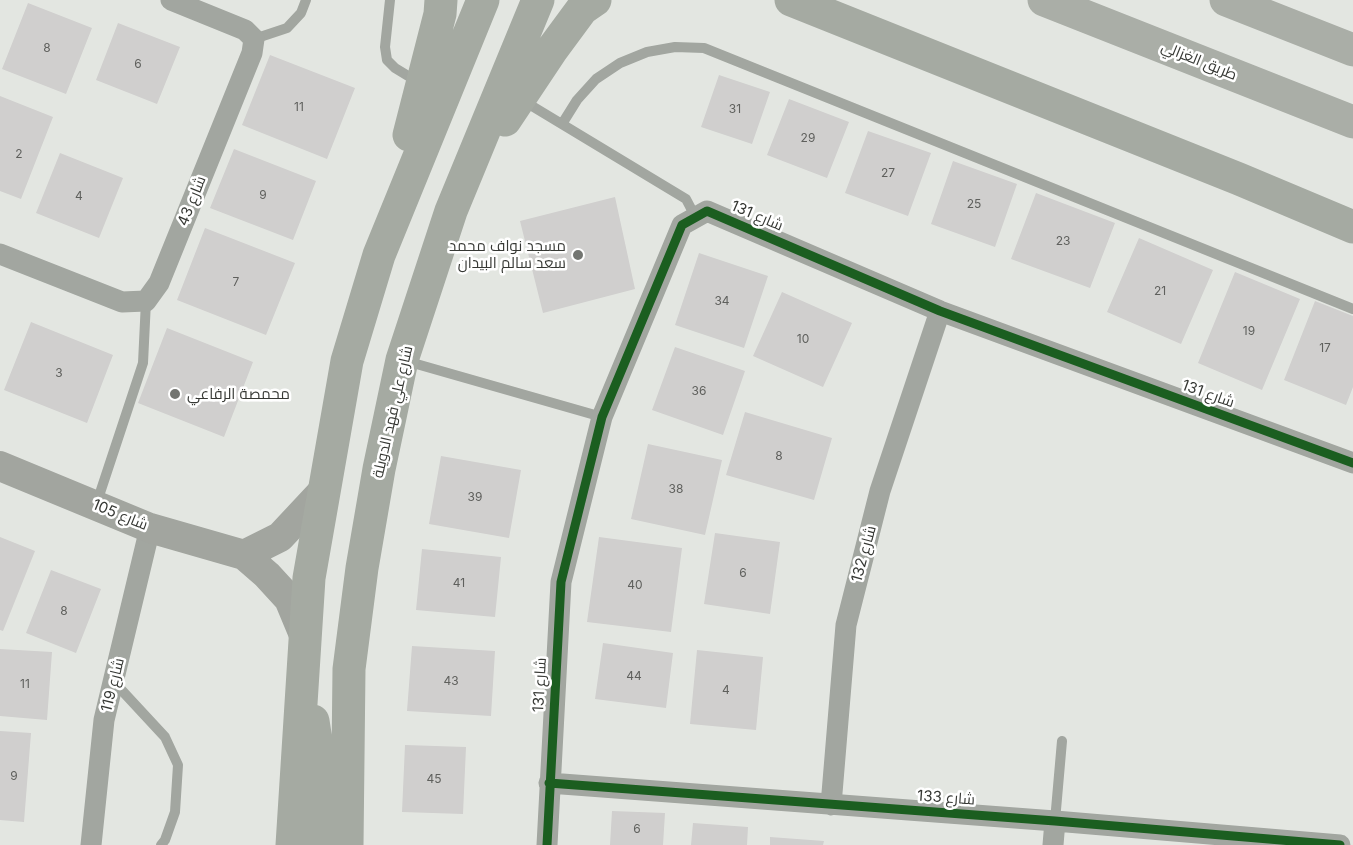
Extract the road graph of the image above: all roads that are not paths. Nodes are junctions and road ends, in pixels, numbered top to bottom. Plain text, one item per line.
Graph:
1 (171, 0) edge
2 (306, 0) edge
3 (390, 0) edge
4 (441, 0) edge
5 (483, 0) edge
6 (538, 0) edge
7 (595, 0) edge
8 (791, 0) edge
9 (1044, 0) edge
10 (1226, 0) edge
11 (254, 39) junction
12 (1353, 50) edge
13 (423, 84) junction
14 (518, 98) junction
15 (1353, 122) edge
16 (562, 124) junction
17 (451, 212) junction
18 (696, 218) junction
19 (1344, 222) edge
20 (0, 254) edge
21 (379, 255) junction
22 (146, 301) junction
23 (1353, 309) edge
24 (940, 311) junction
25 (402, 360) junction
26 (602, 417) junction
27 (1353, 463) edge
28 (0, 466) edge
29 (323, 491) junction
30 (96, 506) junction
31 (150, 528) junction
32 (244, 555) junction
33 (304, 635) junction
34 (302, 676) junction
35 (114, 682) junction
36 (1062, 741) dead end
37 (549, 783) junction
38 (831, 805) junction
39 (1055, 821) junction
40 (91, 845) edge
41 (161, 845) edge
42 (292, 845) edge
43 (316, 845) edge
44 (347, 845) edge
45 (547, 845) edge
46 (1053, 845) edge
47 (1340, 845) edge

1 - 11 street
2 - 11 lane
3 - 13 lane
4 - 13 main road
5 - 21 main road
6 - 17 main road, شارع علي فهد الدويلة
7 - 14 main road
8 - 19 main road
9 - 15 highway, طريق الغزالي
10 - 12 highway
11 - 22 street, شارع 43
13 - 21 main road
14 - 16 lane
14 - 17 main road
16 - 18 lane
16 - 23 lane
17 - 25 main road, شارع علي فهد الدويلة
18 - 24 street, شارع 131
18 - 26 street, شارع 131
20 - 22 street
21 - 29 main road
22 - 30 lane
24 - 27 street, شارع 131
24 - 38 street, شارع 132
25 - 26 lane
25 - 44 main road, شارع علي فهد الدويلة
26 - 37 street, شارع 131
28 - 30 street, شارع 105
29 - 32 street
29 - 33 main road
30 - 31 street, شارع 105
31 - 32 street, شارع 105
31 - 35 street, شارع 119
32 - 33 street, شارع 105
33 - 34 main road
34 - 42 main road
34 - 43 main road
35 - 40 street, شارع 119
35 - 41 lane
36 - 39 lane
37 - 38 street, شارع 133
37 - 45 street, شارع 131
38 - 39 street, شارع 133
39 - 46 street
39 - 47 street, شارع 133

